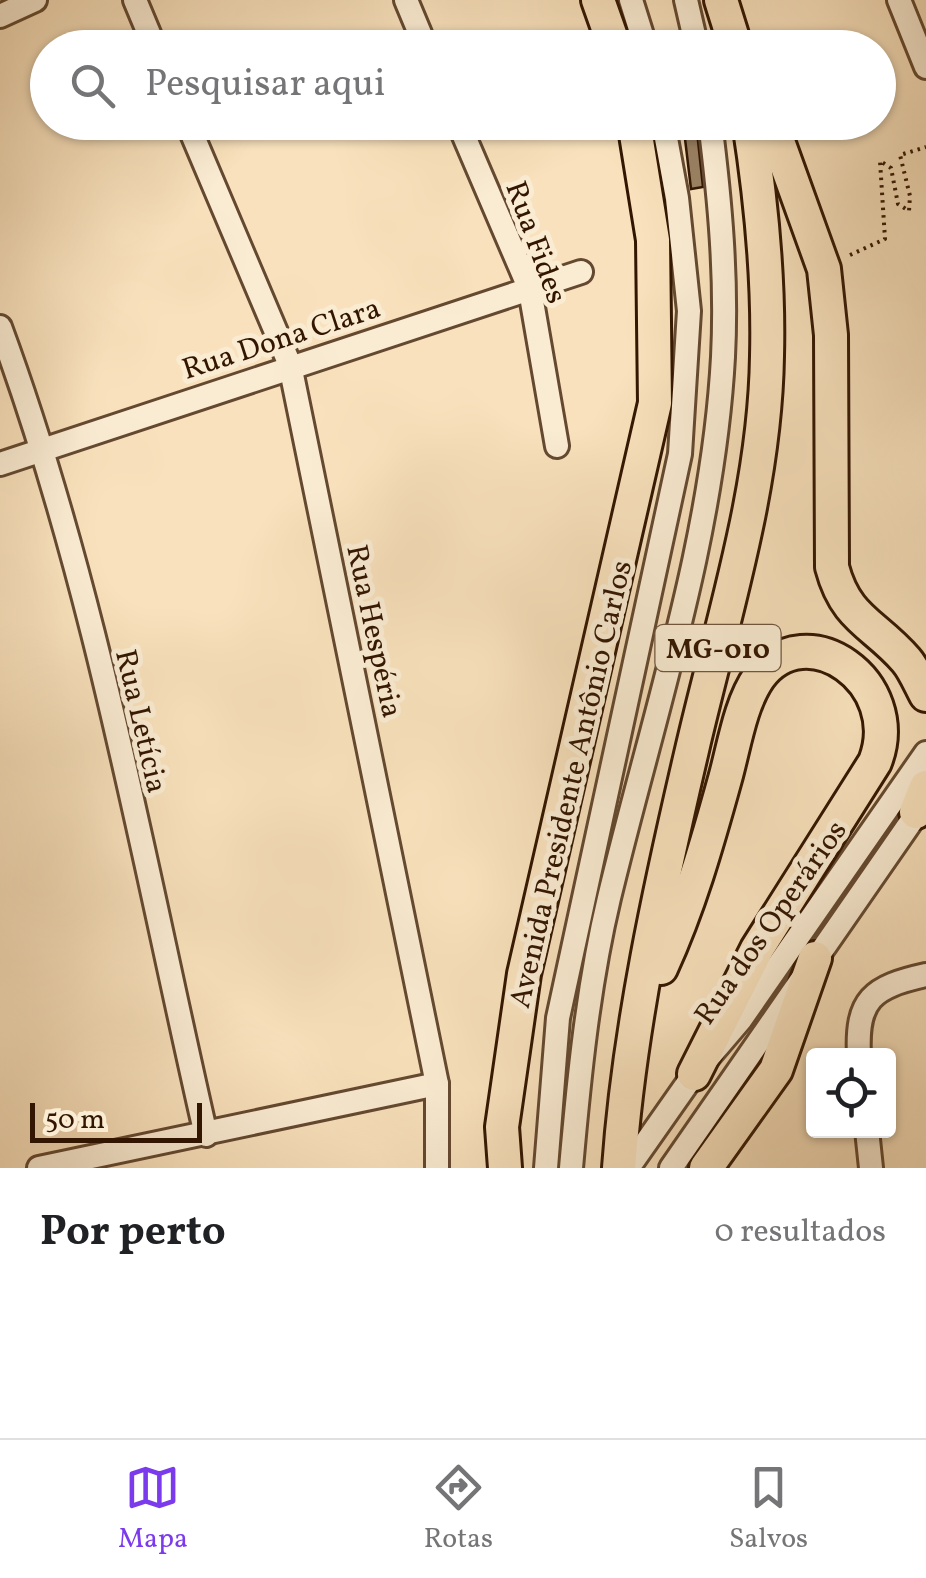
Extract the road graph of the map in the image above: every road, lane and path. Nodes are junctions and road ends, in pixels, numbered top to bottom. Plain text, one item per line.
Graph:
1 (36, 0) edge
2 (135, 0) edge
3 (406, 0) edge
4 (598, 0) edge
5 (632, 0) edge
6 (686, 0) edge
7 (721, 0) edge
8 (899, 0) edge
9 (0, 16) edge
10 (148, 30) edge
11 (418, 30) edge
12 (609, 30) edge
13 (641, 30) edge
14 (694, 30) edge
15 (730, 30) edge
16 (926, 66) edge
17 (195, 140) edge
18 (466, 140) edge
19 (637, 140) edge
20 (666, 140) edge
21 (712, 140) edge
22 (750, 140) edge
23 (777, 140) edge
24 (926, 147) edge
25 (824, 269) junction
26 (582, 272) dead end
27 (530, 290) junction
28 (0, 327) edge
29 (290, 366) junction
30 (655, 403) junction
31 (557, 446) dead end
32 (44, 447) junction
33 (680, 454) junction
34 (0, 464) edge
35 (916, 665) edge
36 (926, 695) edge
37 (926, 753) edge
38 (923, 800) edge
39 (815, 958) junction
40 (926, 975) edge
41 (636, 1022) junction
42 (859, 1048) edge
43 (694, 1074) junction
44 (437, 1084) junction
45 (502, 1127) junction
46 (206, 1134) junction
47 (867, 1138) edge
48 (40, 1168) edge
49 (437, 1168) edge
50 (490, 1168) edge
51 (505, 1168) edge
52 (546, 1168) edge
53 (571, 1168) edge
54 (619, 1168) edge
55 (628, 1168) edge
56 (671, 1168) edge
57 (706, 1168) edge
58 (870, 1168) edge

1 - 9 street
2 - 10 street
3 - 11 street
4 - 12 highway
5 - 13 street
6 - 14 street
7 - 15 highway
8 - 16 street
17 - 29 street, Rua Hespéria
18 - 27 street, Rua Fides
19 - 30 highway, Avenida Presidente Antônio Carlos
20 - 33 street
21 - 53 street
22 - 41 highway, MG-010
23 - 25 highway
24 - 25 path
25 - 35 highway
26 - 27 street, Rua Dona Clara
27 - 29 street, Rua Dona Clara
27 - 31 street, Rua Fides
28 - 32 street, Rua Letícia
29 - 32 street, Rua Dona Clara
29 - 44 street, Rua Hespéria
30 - 33 street, Avenida Presidente Antônio Carlos
30 - 45 highway, Avenida Presidente Antônio Carlos
32 - 34 street, Rua Dona Clara
32 - 46 street, Rua Letícia
33 - 52 street
35 - 36 highway
37 - 43 street, Rua dos Operários
38 - 39 street, Rua dos Operários
39 - 56 street, Rua dos Operários
39 - 57 highway
40 - 42 street
41 - 43 highway
41 - 54 highway, MG-010
43 - 55 street, Rua dos Operários
44 - 46 street
44 - 49 street, Rua Hespéria
45 - 50 highway
45 - 51 highway, Avenida Presidente Antônio Carlos
46 - 48 street
47 - 58 street

